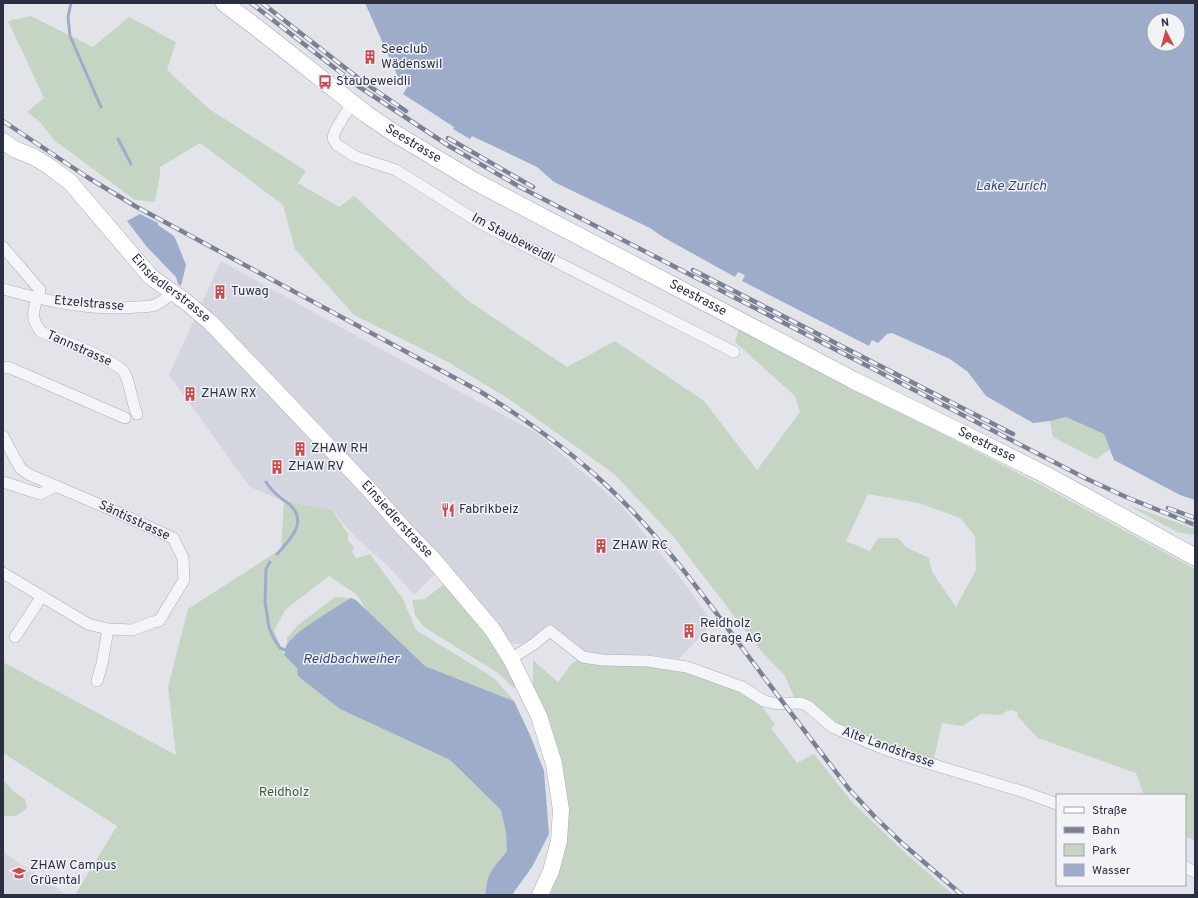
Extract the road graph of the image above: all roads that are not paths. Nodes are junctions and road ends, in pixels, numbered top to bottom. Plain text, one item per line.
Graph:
1 (224, 3) edge
2 (352, 103) junction
3 (3, 141) edge
4 (3, 247) edge
5 (3, 289) edge
6 (172, 292) junction
7 (38, 298) junction
8 (734, 352) dead end
9 (3, 368) edge
10 (137, 414) dead end
11 (126, 418) dead end
12 (3, 436) edge
13 (3, 482) edge
14 (56, 486) junction
15 (1195, 557) edge
16 (3, 573) edge
17 (42, 596) junction
18 (108, 629) junction
19 (14, 637) dead end
20 (511, 659) junction
21 (97, 681) dead end
22 (1056, 804) edge
23 (1186, 868) edge
24 (1195, 872) edge
25 (540, 895) edge

1 - 2 main road, Seestrasse
2 - 8 street, Im Staubeweidli
2 - 15 main road, Seestrasse
3 - 6 main road, Einsiedlerstrasse
4 - 7 street, Tannstrasse
5 - 7 street, Etzelstrasse
6 - 7 street, Etzelstrasse
6 - 20 main road, Einsiedlerstrasse
7 - 10 street, Tannstrasse
9 - 11 street
12 - 14 street, Säntisstrasse
13 - 14 street
14 - 18 street, Säntisstrasse
16 - 17 street, Säntisstrasse
17 - 18 street, Säntisstrasse
17 - 19 street
18 - 21 street
20 - 22 street, Alte Landstrasse
20 - 25 main road, Einsiedlerstrasse
23 - 24 street

